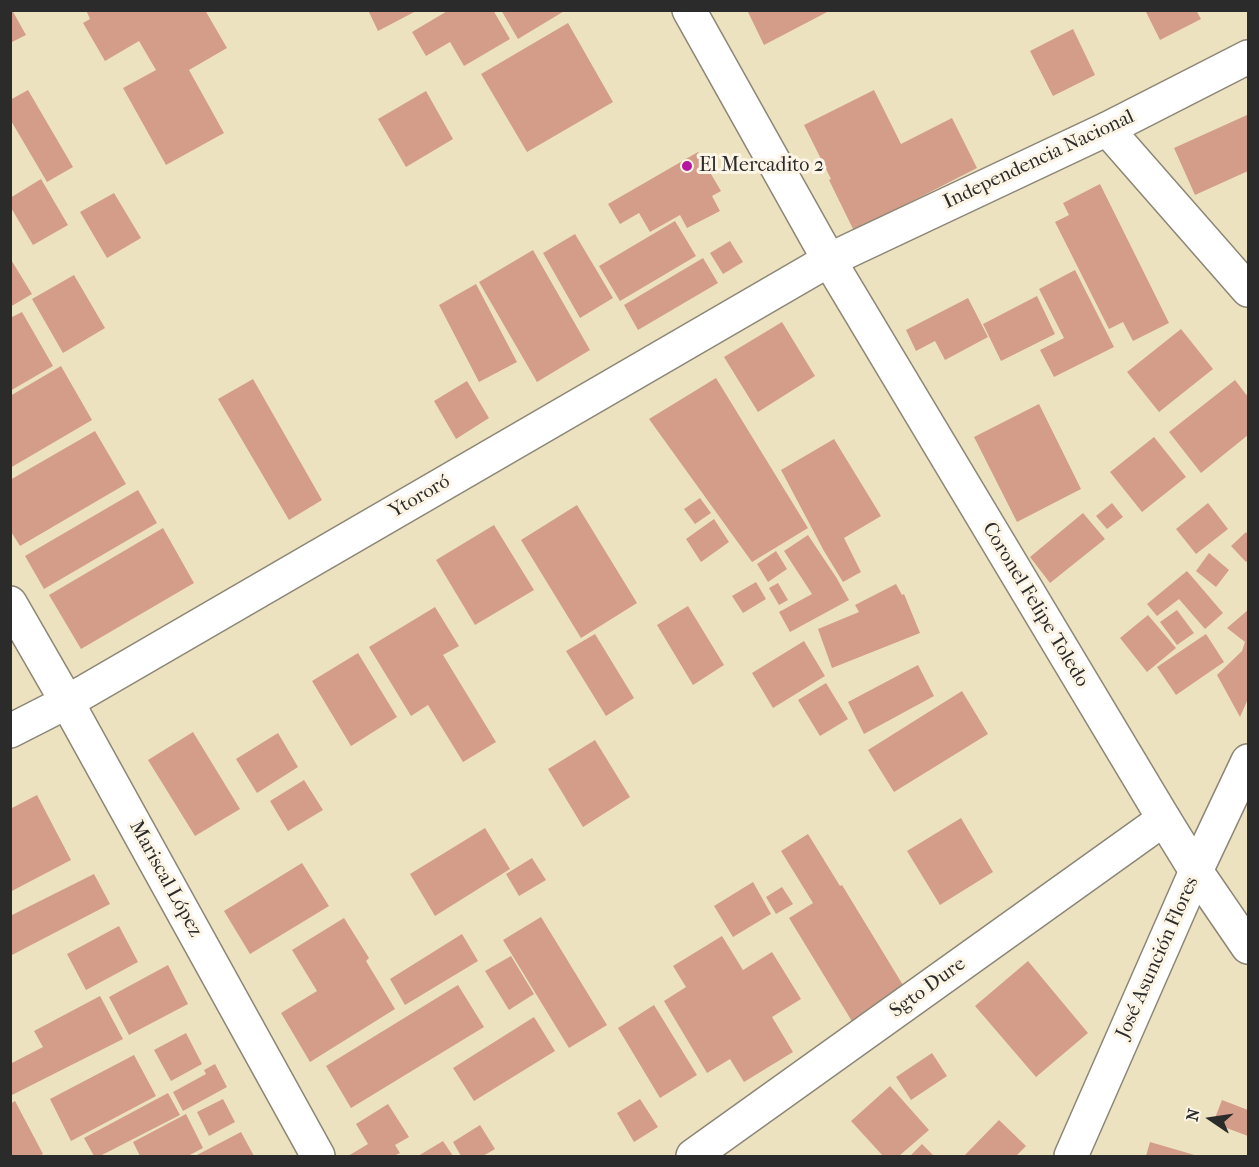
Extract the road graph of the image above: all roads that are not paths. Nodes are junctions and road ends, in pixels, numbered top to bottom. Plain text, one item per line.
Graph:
1 (689, 10) edge
2 (1248, 57) edge
3 (1107, 129) junction
4 (828, 260) junction
5 (1248, 290) edge
6 (10, 603) edge
7 (67, 702) junction
8 (10, 731) edge
9 (1248, 761) edge
10 (1164, 819) junction
11 (1196, 871) junction
12 (1248, 947) edge
13 (318, 1156) edge
14 (693, 1156) edge
15 (1071, 1156) edge

1 - 4 street, Coronel Felipe Toledo
2 - 3 street, Independencia Nacional
3 - 4 street, Independencia Nacional
3 - 5 street
4 - 7 street, Ytororó
4 - 10 street, Coronel Felipe Toledo
6 - 7 street, Mariscal López
7 - 8 street, Ytororó
7 - 13 street, Mariscal López
9 - 11 street, José Asunción Flores
10 - 11 street, Coronel Felipe Toledo
10 - 14 street, Sgto Dure
11 - 12 street, Coronel Felipe Toledo
11 - 15 street, José Asunción Flores

